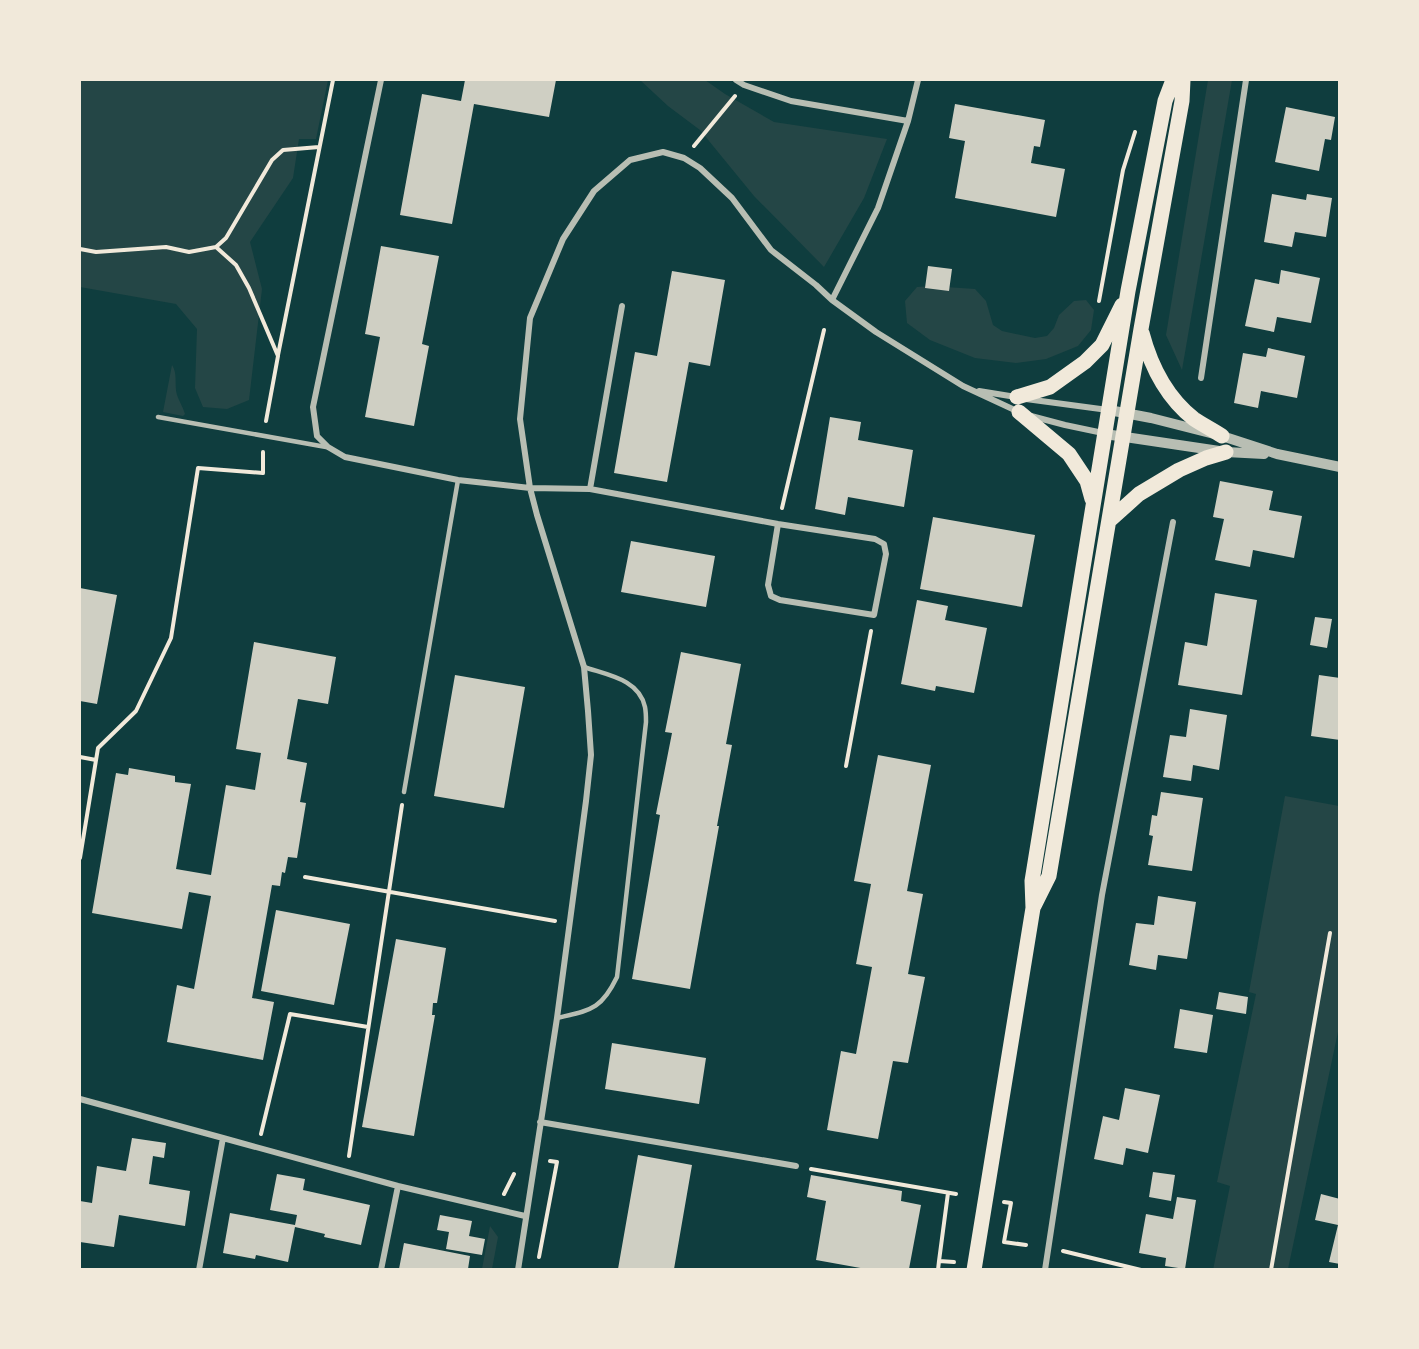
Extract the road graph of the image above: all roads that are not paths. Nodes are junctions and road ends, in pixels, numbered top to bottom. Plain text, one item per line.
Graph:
1 (381, 80) edge
2 (736, 80) edge
3 (918, 80) edge
4 (1173, 80) edge
5 (1183, 80) edge
6 (1246, 80) edge
7 (745, 82) edge
8 (908, 121) junction
9 (1128, 291) junction
10 (832, 300) junction
11 (621, 306) dead end
12 (1141, 329) junction
13 (1201, 378) dead end
14 (974, 390) junction
15 (1018, 404) junction
16 (1109, 410) junction
17 (1127, 412) junction
18 (158, 417) dead end
19 (1105, 434) junction
20 (1222, 436) junction
21 (1123, 437) junction
22 (328, 447) junction
23 (1226, 452) junction
24 (1276, 454) junction
25 (1340, 467) edge
26 (458, 480) junction
27 (530, 488) junction
28 (590, 489) junction
29 (1093, 505) junction
30 (1109, 521) junction
31 (1173, 522) dead end
32 (778, 525) junction
33 (584, 667) junction
34 (404, 792) road end
35 (1033, 908) junction
36 (557, 1018) junction
37 (80, 1099) edge
38 (540, 1122) junction
39 (223, 1138) junction
40 (796, 1166) road end
41 (398, 1186) junction
42 (525, 1216) junction
43 (199, 1269) edge
44 (381, 1269) edge
45 (518, 1269) edge
46 (974, 1269) edge
47 (1045, 1269) edge

1 - 22 street
2 - 7 street
3 - 8 street
4 - 9 main road
5 - 12 main road
6 - 13 street
7 - 8 street
8 - 10 street
9 - 15 main road
9 - 16 main road
10 - 14 street
10 - 27 street
11 - 28 street
12 - 17 main road
12 - 20 main road
14 - 15 street
14 - 15 street
15 - 16 street
15 - 19 street
15 - 29 main road
16 - 17 street
16 - 19 main road
17 - 20 street
17 - 21 main road
18 - 22 lane
19 - 21 street
19 - 29 main road
20 - 24 street
21 - 23 street
21 - 30 main road
22 - 26 street
23 - 24 street
23 - 30 main road
24 - 25 street
26 - 27 street
26 - 34 lane
27 - 28 street
27 - 33 street
28 - 32 street
29 - 35 main road
30 - 35 main road
31 - 47 street
32 - 32 street
33 - 36 street
33 - 36 lane
35 - 46 main road
36 - 38 street
37 - 39 street
38 - 40 street
38 - 42 street
39 - 41 street
39 - 43 street
41 - 42 street
41 - 44 street
42 - 45 street

